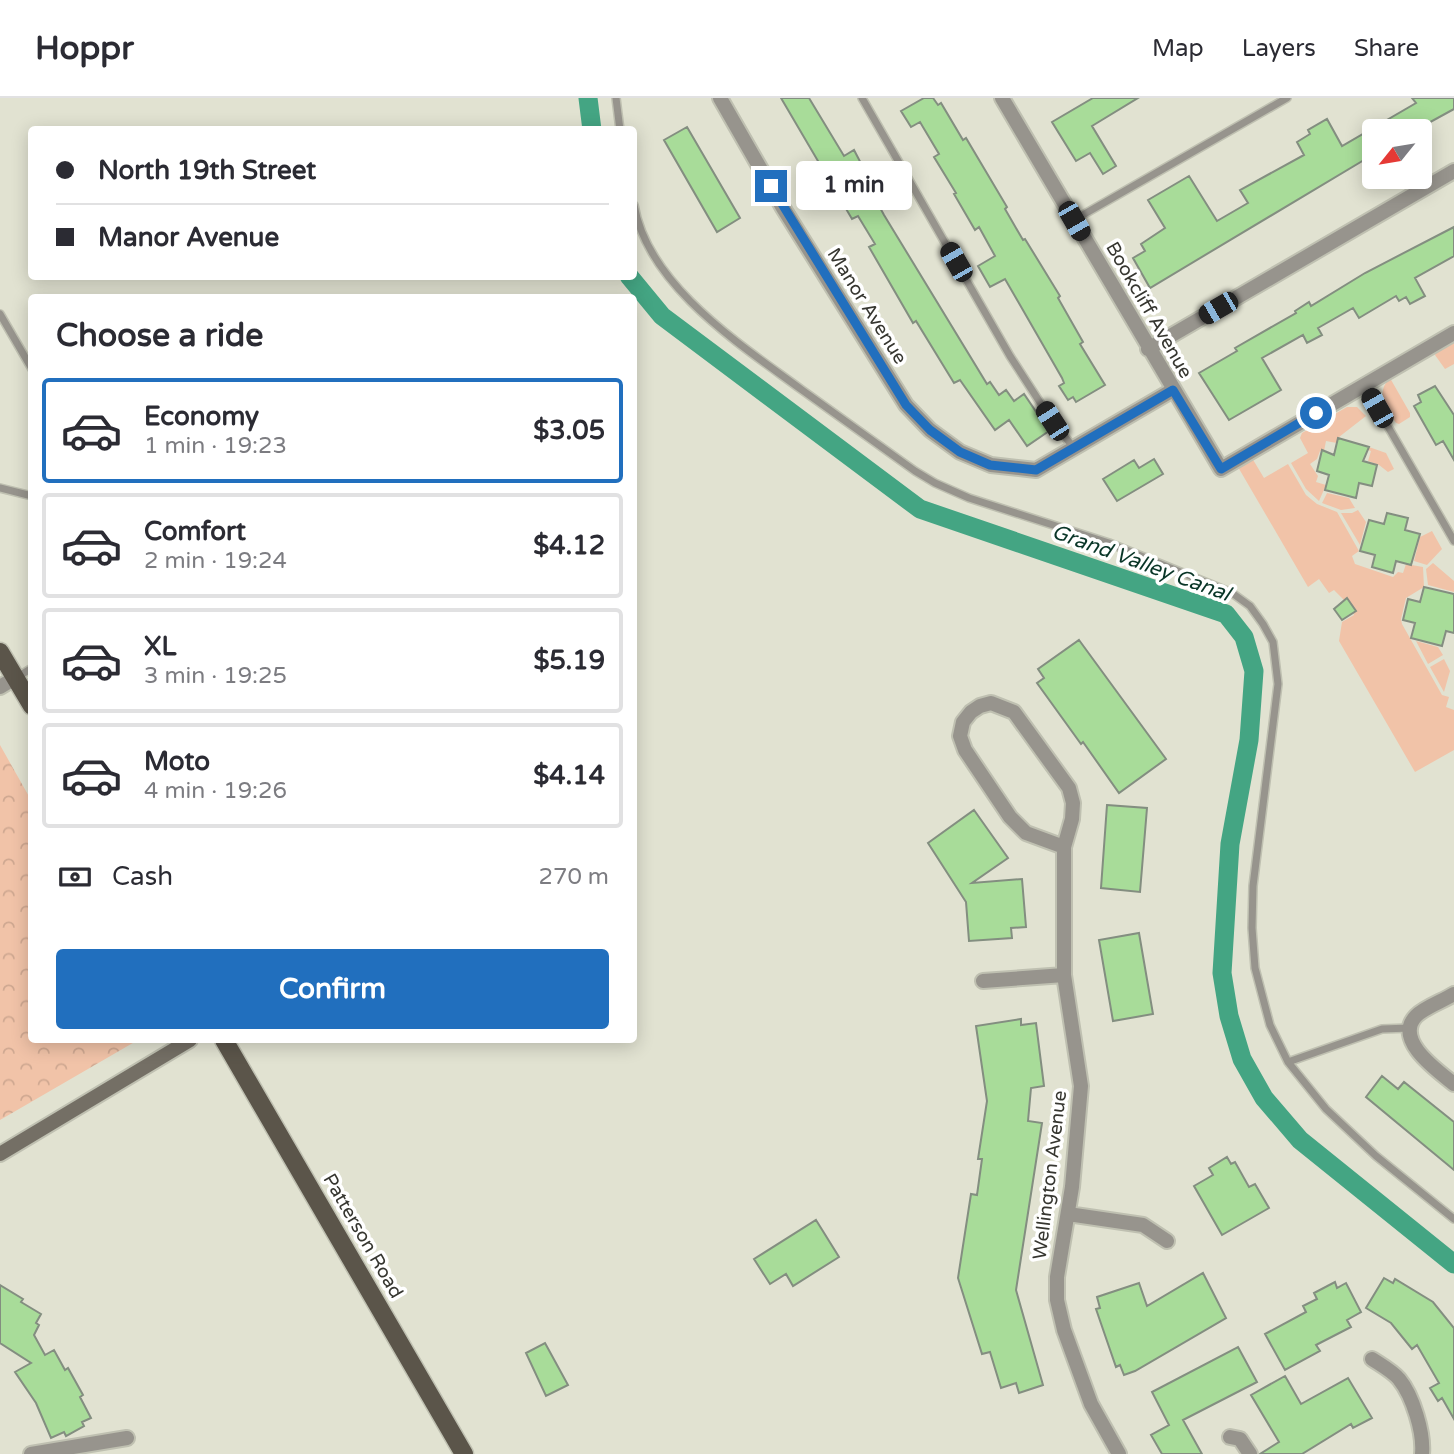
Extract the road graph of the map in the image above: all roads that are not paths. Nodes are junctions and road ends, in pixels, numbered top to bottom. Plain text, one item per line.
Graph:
1 (615, 98) edge
2 (720, 98) edge
3 (862, 98) edge
4 (1286, 98) edge
5 (1005, 99) edge
6 (619, 126) edge
7 (1454, 171) edge
8 (637, 213) edge
9 (1074, 221) junction
10 (0, 314) edge
11 (1454, 333) edge
12 (1148, 349) junction
13 (28, 362) edge
14 (1364, 385) junction
15 (1173, 390) junction
16 (1074, 448) junction
17 (0, 488) edge
18 (28, 495) edge
19 (1454, 541) edge
20 (0, 652) edge
21 (28, 670) edge
22 (8, 683) edge
23 (28, 702) edge
24 (1064, 847) junction
25 (1064, 975) junction
26 (984, 981) dead end
27 (1454, 994) edge
28 (1409, 1028) junction
29 (185, 1043) edge
30 (226, 1043) edge
31 (1288, 1062) junction
32 (1454, 1084) edge
33 (0, 1154) edge
34 (1068, 1214) junction
35 (1454, 1219) edge
36 (1167, 1241) dead end
37 (1372, 1359) dead end
38 (1230, 1437) dead end
39 (127, 1438) dead end
40 (31, 1454) edge
41 (464, 1454) edge
42 (1119, 1454) edge
43 (1250, 1454) edge
44 (1422, 1454) edge

1 - 6 lane
2 - 16 street, Manor Avenue
3 - 16 lane
4 - 9 lane
5 - 9 street, Bookcliff Avenue
7 - 12 street
8 - 31 lane
9 - 12 street, Bookcliff Avenue
10 - 13 lane
11 - 14 street
12 - 15 street, Bookcliff Avenue
14 - 15 street, Bookcliff Avenue
14 - 19 lane
15 - 16 street
17 - 18 lane
20 - 22 main road
21 - 22 lane
22 - 23 main road
24 - 24 street, Wellington Avenue
24 - 25 street, Wellington Avenue
25 - 26 street
25 - 34 street, Wellington Avenue
27 - 28 street
28 - 31 lane
28 - 32 street
29 - 33 main road
30 - 41 main road, Patterson Road
31 - 35 lane
34 - 36 street
34 - 42 street, Wellington Avenue
37 - 44 street
38 - 43 street
39 - 40 street

